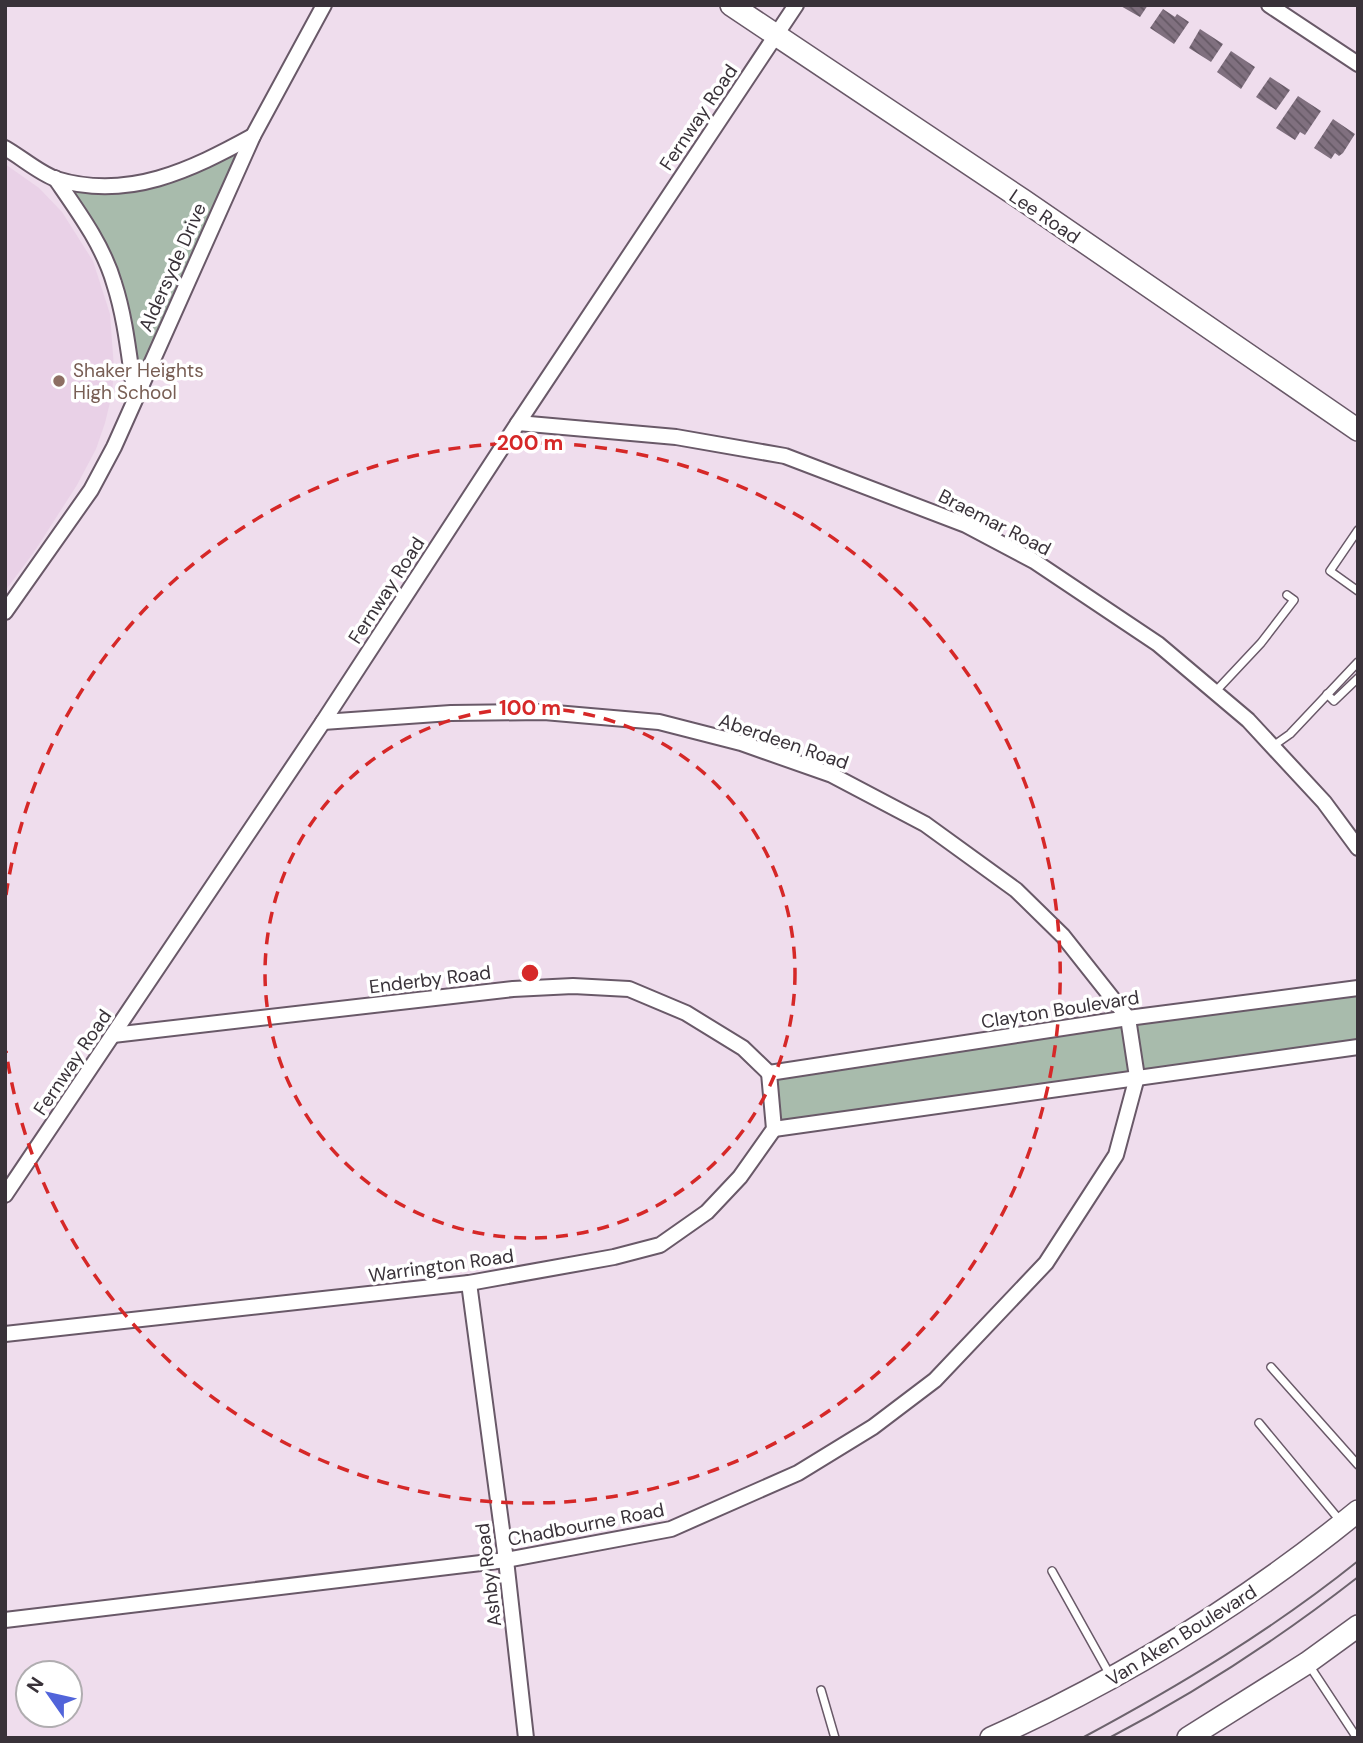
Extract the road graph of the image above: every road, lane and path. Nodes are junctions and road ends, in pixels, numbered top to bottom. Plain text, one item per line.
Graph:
1 (324, 5) edge
2 (731, 5) edge
3 (796, 5) edge
4 (1269, 5) edge
5 (776, 35) junction
6 (1358, 64) edge
7 (253, 136) junction
8 (5, 148) edge
9 (55, 178) junction
10 (135, 396) junction
11 (518, 423) junction
12 (1358, 430) edge
13 (1358, 530) edge
14 (1358, 591) edge
15 (1287, 595) dead end
16 (5, 612) edge
17 (1358, 662) edge
18 (1358, 678) edge
19 (1215, 692) junction
20 (1327, 694) junction
21 (323, 722) junction
22 (1272, 747) junction
23 (1358, 848) edge
24 (1358, 988) edge
25 (1128, 1018) junction
26 (113, 1035) junction
27 (1358, 1047) edge
28 (769, 1073) junction
29 (1137, 1077) junction
30 (774, 1129) junction
31 (5, 1195) edge
32 (469, 1283) junction
33 (5, 1334) edge
34 (1271, 1367) dead end
35 (1259, 1423) dead end
36 (1358, 1465) edge
37 (1350, 1517) edge
38 (506, 1559) junction
39 (1052, 1570) dead end
40 (5, 1620) edge
41 (1358, 1626) edge
42 (1307, 1662) junction
43 (1112, 1679) junction
44 (821, 1689) dead end
45 (526, 1738) edge
46 (835, 1738) edge
47 (990, 1738) edge
48 (1188, 1738) edge
49 (1356, 1738) edge

1 - 7 street, Aldersyde Drive
2 - 5 main road, Lee Road
3 - 5 street, Fernway Road
4 - 6 street
5 - 11 street, Fernway Road
5 - 12 main road, Lee Road
7 - 9 street
7 - 10 street, Aldersyde Drive
8 - 9 street
9 - 10 street
10 - 16 street, Aldersyde Drive
11 - 19 street, Braemar Road
11 - 21 street, Fernway Road
13 - 14 lane
15 - 19 lane
17 - 20 lane
18 - 20 lane
19 - 22 street, Braemar Road
20 - 22 lane
21 - 25 street, Aberdeen Road
21 - 26 street, Fernway Road
22 - 23 street, Braemar Road
24 - 25 street, Clayton Boulevard
25 - 28 street, Clayton Boulevard
25 - 29 street, Aberdeen Road
26 - 28 street, Enderby Road
26 - 31 street, Fernway Road
27 - 29 street
28 - 30 street
29 - 30 street
29 - 38 street, Chadbourne Road
30 - 32 street, Warrington Road
32 - 33 street, Warrington Road
32 - 38 street, Ashby Road
34 - 36 lane
35 - 37 lane
37 - 43 main road, Van Aken Boulevard
38 - 40 street, Chadbourne Road
38 - 45 street, Ashby Road
39 - 43 lane
41 - 42 main road
42 - 48 main road
42 - 49 lane
43 - 47 main road, Van Aken Boulevard
44 - 46 lane

